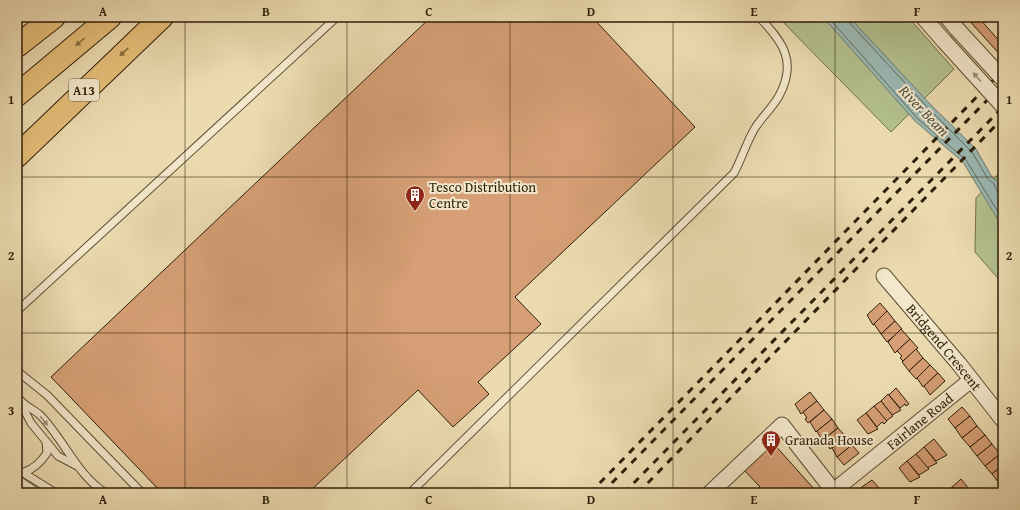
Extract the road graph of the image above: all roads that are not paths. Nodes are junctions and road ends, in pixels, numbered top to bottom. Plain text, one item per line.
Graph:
1 (54, 17) edge
2 (110, 17) edge
3 (162, 17) edge
4 (337, 17) edge
5 (759, 17) edge
6 (923, 17) edge
7 (947, 17) edge
8 (17, 46) edge
9 (1003, 79) edge
10 (17, 95) edge
11 (1003, 106) edge
12 (17, 156) edge
13 (884, 276) dead end
14 (17, 311) edge
15 (17, 371) edge
16 (970, 380) junction
17 (18, 397) edge
18 (1003, 420) edge
19 (45, 440) junction
20 (77, 466) junction
21 (21, 471) edge
22 (17, 479) edge
23 (833, 492) edge
24 (38, 493) edge
25 (56, 493) edge
26 (105, 493) edge
27 (142, 493) edge
28 (410, 493) edge
29 (710, 493) edge

1 - 8 highway
2 -> 10 highway
3 -> 12 highway, A13
4 - 14 lane
5 - 28 lane
11 -> 6 street, bridge
7 - 9 street, bridge
13 - 16 street, Bridgend Crescent
15 - 27 lane
16 - 18 street, Bridgend Crescent
16 - 23 street, Fairlane Road
17 - 19 lane
17 -> 20 lane
19 - 20 lane
19 - 21 lane
20 - 26 lane
21 - 25 lane
22 - 24 lane
23 - 29 street

